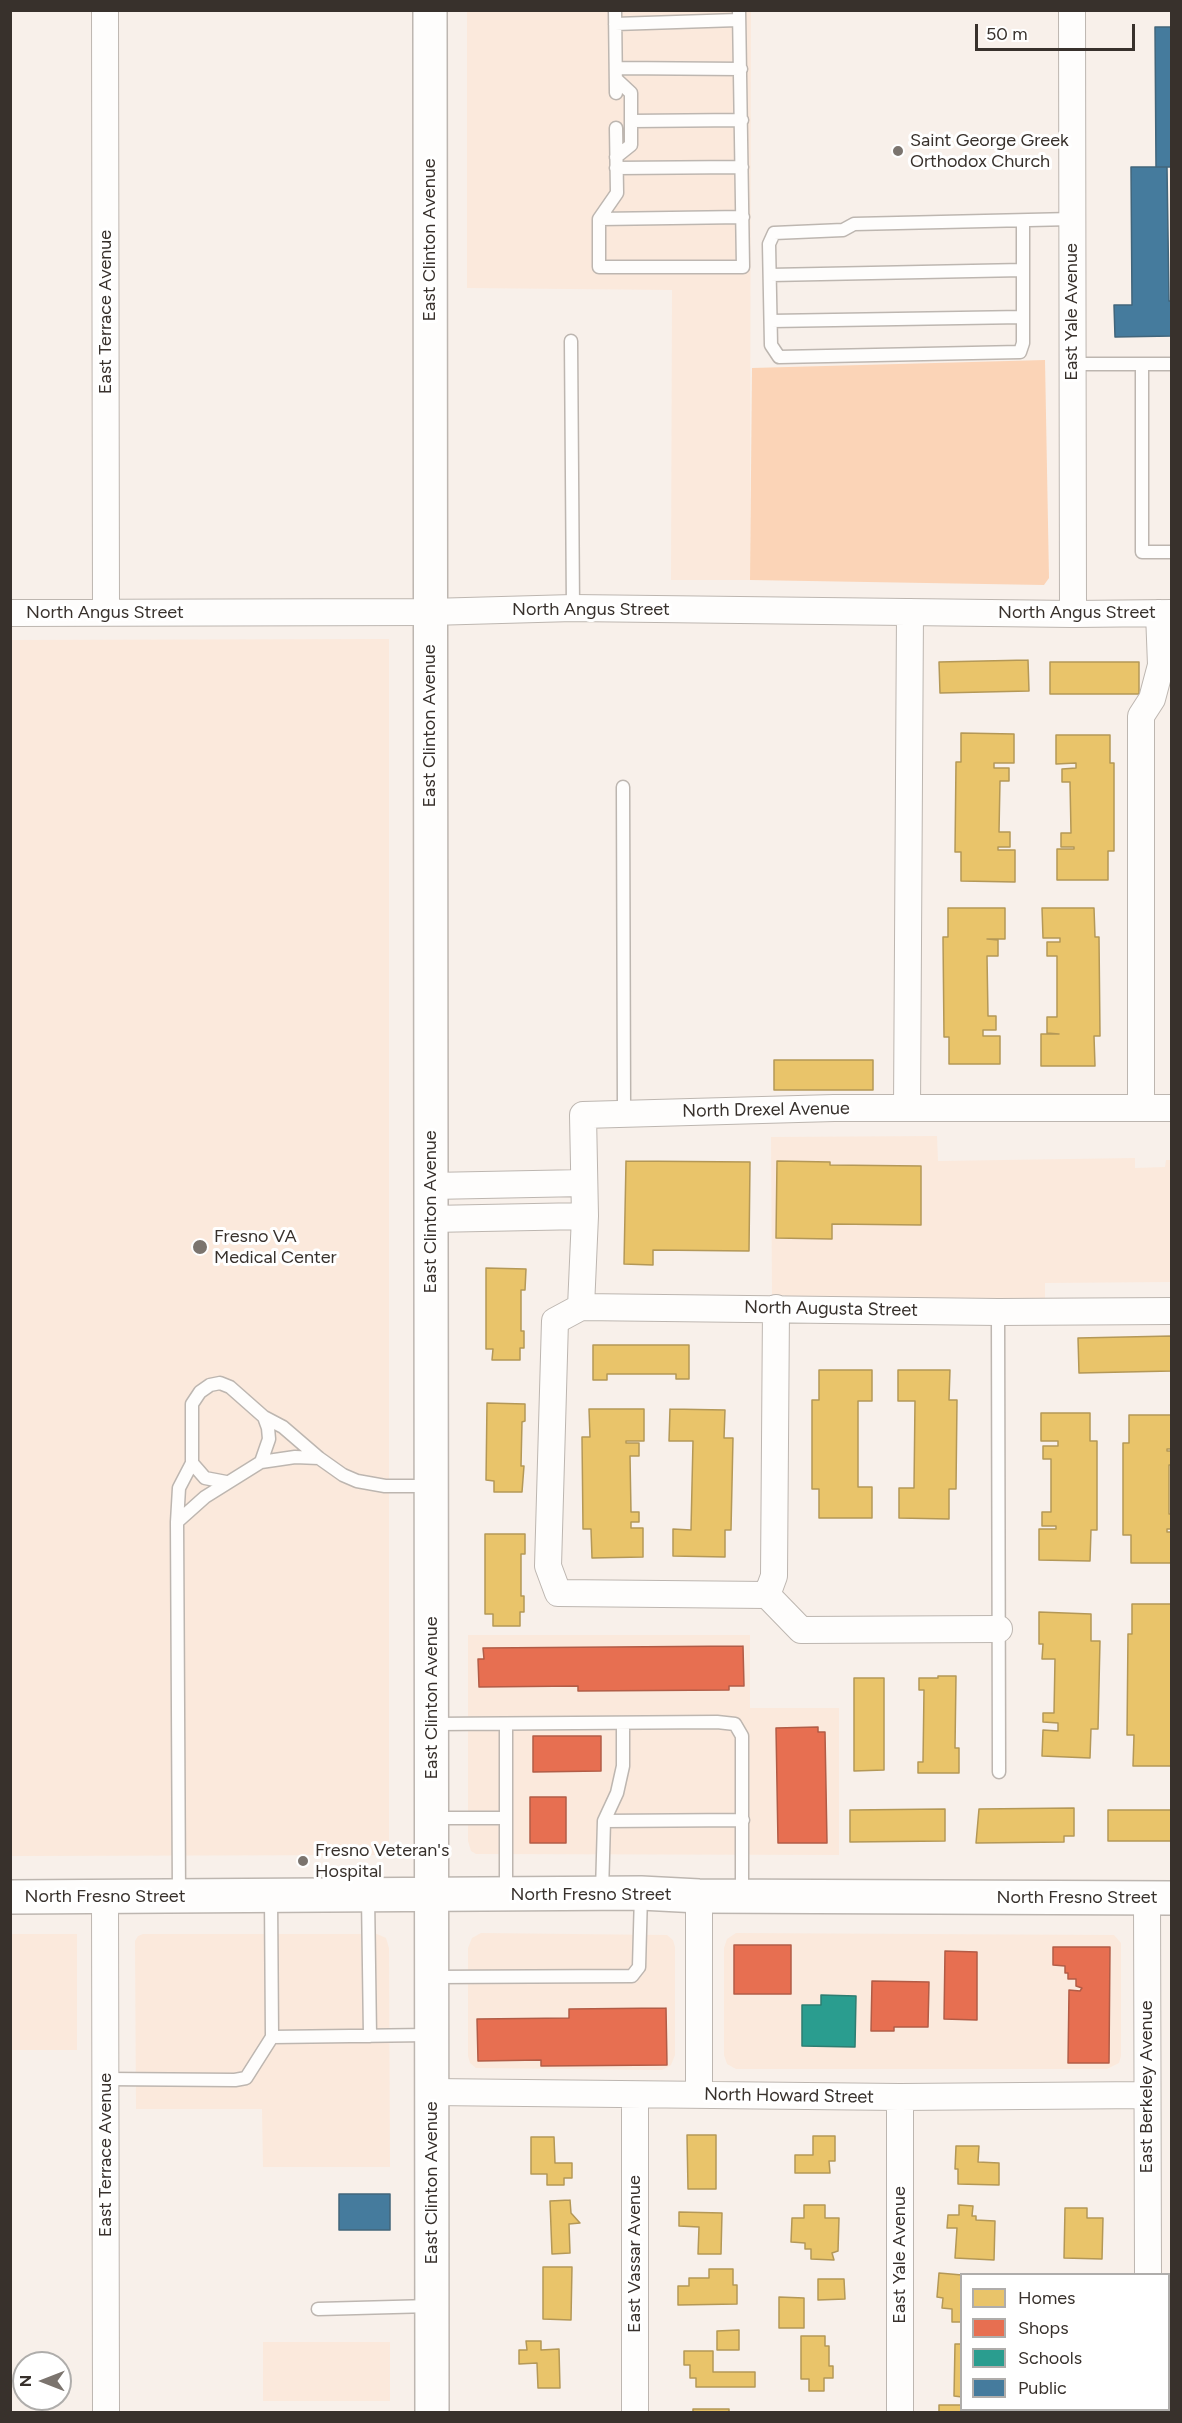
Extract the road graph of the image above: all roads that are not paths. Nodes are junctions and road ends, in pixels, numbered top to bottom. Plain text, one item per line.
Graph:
1 (105, 10) edge
2 (430, 10) edge
3 (615, 10) edge
4 (1072, 10) edge
5 (739, 15) edge
6 (615, 24) junction
7 (741, 69) junction
8 (616, 73) junction
9 (616, 93) dead end
10 (742, 120) junction
11 (631, 121) junction
12 (616, 128) dead end
13 (616, 163) junction
14 (742, 167) junction
15 (743, 217) junction
16 (599, 219) junction
17 (1072, 219) junction
18 (1023, 222) junction
19 (1023, 270) junction
20 (770, 275) junction
21 (1023, 316) junction
22 (771, 321) junction
23 (570, 341) dead end
24 (1072, 364) junction
25 (1142, 364) junction
26 (1172, 364) edge
27 (1172, 552) edge
28 (573, 608) junction
29 (430, 612) junction
30 (909, 612) junction
31 (10, 613) edge
32 (106, 613) junction
33 (1165, 613) edge
34 (1073, 614) junction
35 (623, 787) dead end
36 (907, 1108) junction
37 (1141, 1108) junction
38 (1172, 1108) edge
39 (624, 1113) junction
40 (584, 1183) junction
41 (431, 1186) junction
42 (585, 1216) junction
43 (431, 1219) junction
44 (581, 1307) junction
45 (776, 1308) junction
46 (1172, 1311) edge
47 (998, 1312) junction
48 (264, 1417) junction
49 (319, 1458) junction
50 (261, 1462) junction
51 (192, 1463) junction
52 (226, 1482) junction
53 (431, 1486) junction
54 (177, 1522) junction
55 (767, 1595) junction
56 (999, 1629) junction
57 (623, 1723) junction
58 (432, 1724) junction
59 (506, 1724) junction
60 (999, 1772) dead end
61 (432, 1818) junction
62 (506, 1818) junction
63 (743, 1820) junction
64 (604, 1821) junction
65 (602, 1893) junction
66 (641, 1893) junction
67 (506, 1894) junction
68 (368, 1895) junction
69 (432, 1895) junction
70 (179, 1896) junction
71 (271, 1896) junction
72 (699, 1896) junction
73 (742, 1896) junction
74 (10, 1897) edge
75 (105, 1897) junction
76 (1159, 1899) edge
77 (432, 1977) junction
78 (432, 2035) junction
79 (370, 2036) junction
80 (272, 2037) junction
81 (105, 2079) junction
82 (432, 2092) junction
83 (699, 2094) junction
84 (635, 2095) junction
85 (1147, 2095) junction
86 (900, 2097) junction
87 (1148, 2273) edge
88 (432, 2306) junction
89 (318, 2309) dead end
90 (106, 2412) edge
91 (432, 2412) edge
92 (635, 2412) edge
93 (900, 2412) edge

1 - 32 street, East Terrace Avenue
2 - 29 main road, East Clinton Avenue
3 - 6 lane
4 - 17 street, East Yale Avenue
5 - 6 lane
5 - 7 lane
6 - 8 lane
7 - 8 lane
7 - 10 lane
8 - 9 lane
8 - 11 lane
10 - 11 lane
10 - 14 lane
11 - 13 lane
12 - 13 lane
13 - 14 lane
13 - 16 lane
14 - 15 lane
15 - 16 lane
15 - 16 lane
17 - 18 lane
17 - 24 street, East Yale Avenue
18 - 19 lane
18 - 20 lane
19 - 20 lane
19 - 21 lane
20 - 22 lane
21 - 22 lane
21 - 22 lane
23 - 28 lane
24 - 25 lane
24 - 34 street, East Yale Avenue
25 - 26 lane
25 - 27 lane
28 - 29 street, North Angus Street
28 - 30 street, North Angus Street
29 - 32 street, North Angus Street
29 - 41 main road, East Clinton Avenue
30 - 34 street, North Angus Street
30 - 36 street
31 - 32 street, North Angus Street
33 - 34 street, North Angus Street
33 - 37 street
35 - 39 lane
36 - 37 street, North Drexel Avenue
36 - 39 street, North Drexel Avenue
37 - 38 street, North Drexel Avenue
39 - 40 street, North Drexel Avenue
40 - 41 street
40 - 42 street
41 - 43 main road, East Clinton Avenue
42 - 43 street
42 - 44 street
43 - 53 main road, East Clinton Avenue
44 - 45 street, North Augusta Street
44 - 55 street
45 - 47 street, North Augusta Street
45 - 55 street
46 - 47 street, North Augusta Street
47 - 56 lane
48 - 49 lane
48 - 50 lane
48 - 51 lane
49 - 50 lane
49 - 53 lane
50 - 52 lane
51 - 52 lane
51 - 54 lane
52 - 54 lane
53 - 58 main road, East Clinton Avenue
54 - 70 lane
55 - 56 street
56 - 60 lane
57 - 59 lane
57 - 63 lane
57 - 64 lane
58 - 59 lane
58 - 61 main road, East Clinton Avenue
59 - 62 lane
61 - 62 lane
61 - 69 main road, East Clinton Avenue
62 - 67 lane
63 - 64 lane
63 - 73 lane
64 - 65 lane
65 - 66 main road, North Fresno Street
65 - 67 main road, North Fresno Street
66 - 72 main road, North Fresno Street
66 - 77 lane
67 - 69 main road, North Fresno Street
68 - 69 main road, North Fresno Street
68 - 71 main road, North Fresno Street
68 - 79 lane
69 - 77 main road, East Clinton Avenue
70 - 71 main road, North Fresno Street
70 - 75 main road, North Fresno Street
71 - 80 lane
72 - 73 main road, North Fresno Street
72 - 83 street
73 - 76 main road, North Fresno Street
74 - 75 main road, North Fresno Street
75 - 81 street, East Terrace Avenue
76 - 85 street, East Berkeley Avenue
77 - 78 main road, East Clinton Avenue
78 - 79 lane
78 - 82 main road, East Clinton Avenue
79 - 80 lane
80 - 81 lane
81 - 90 street, East Terrace Avenue
82 - 84 street, North Howard Street
82 - 88 main road, East Clinton Avenue
83 - 84 street, North Howard Street
83 - 86 street, North Howard Street
84 - 92 street, East Vassar Avenue
85 - 86 street, North Howard Street
85 - 87 street, East Berkeley Avenue
86 - 93 street, East Yale Avenue
88 - 89 lane
88 - 91 main road, East Clinton Avenue

